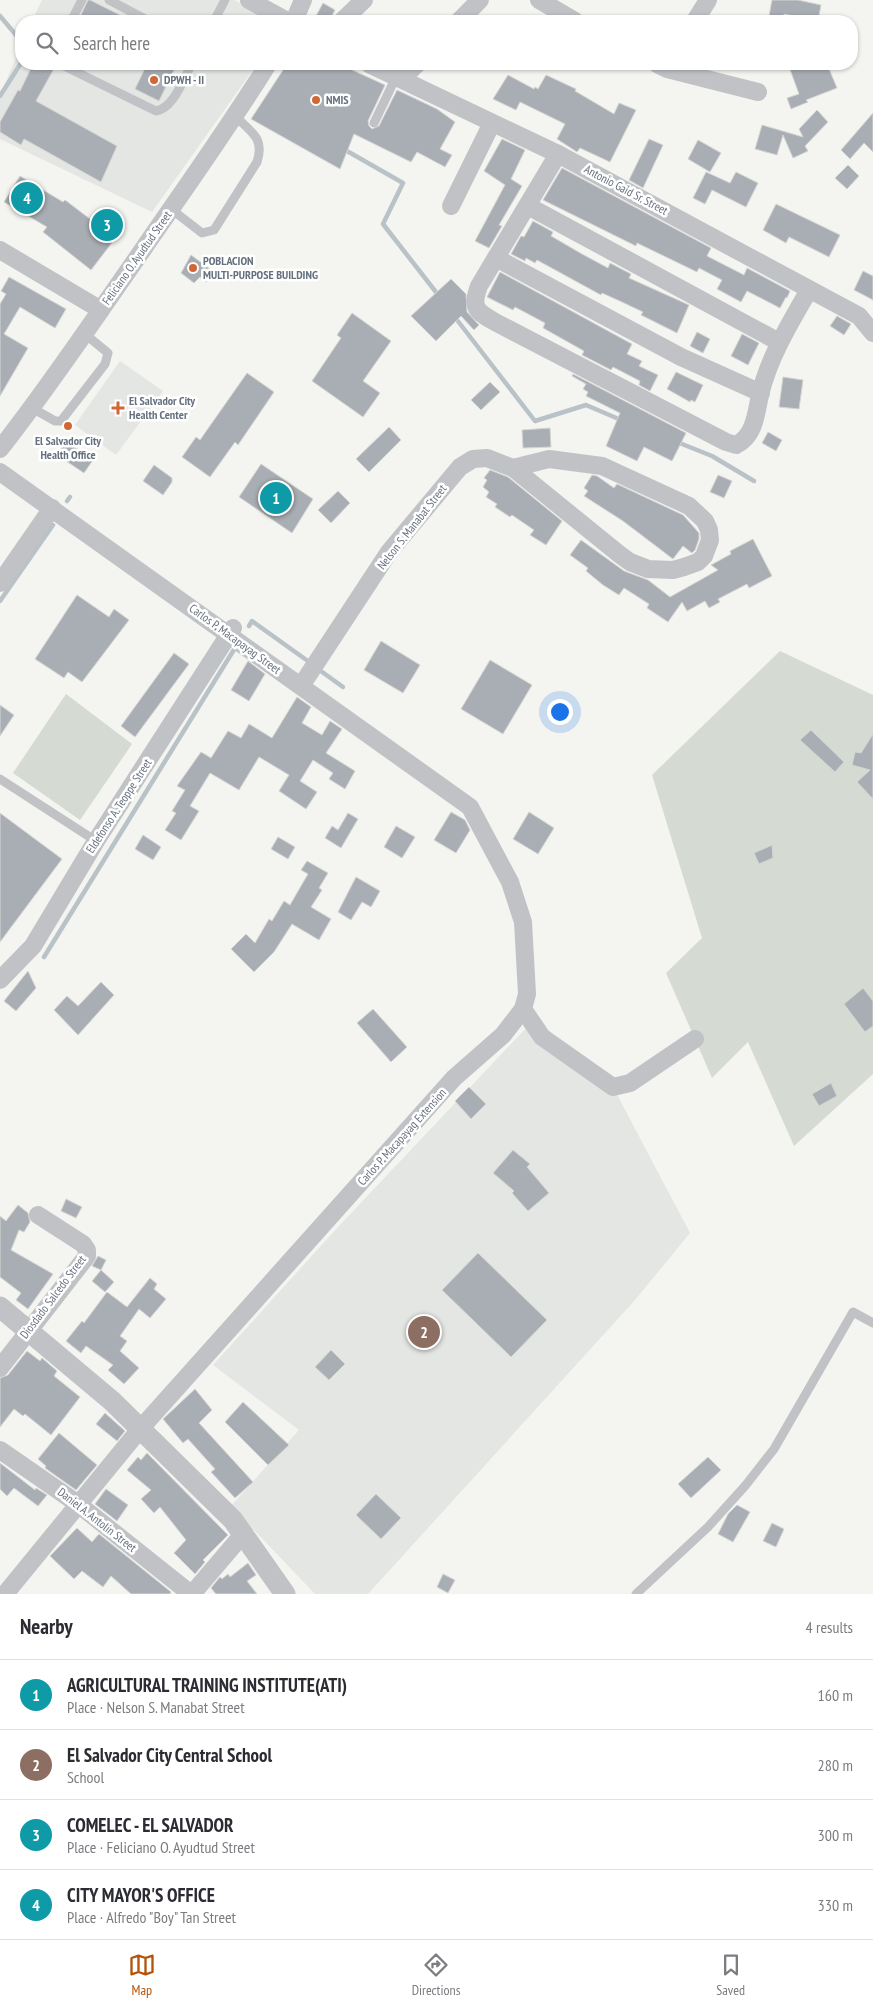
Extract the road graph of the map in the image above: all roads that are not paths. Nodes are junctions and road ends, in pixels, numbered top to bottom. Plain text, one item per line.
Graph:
1 (82, 0) edge
2 (109, 0) edge
3 (225, 0) edge
4 (249, 0) edge
5 (303, 0) edge
6 (364, 0) edge
7 (480, 0) edge
8 (540, 0) edge
9 (708, 0) edge
10 (74, 15) edge
11 (138, 15) edge
12 (217, 15) edge
13 (275, 15) edge
14 (297, 15) edge
15 (348, 15) edge
16 (465, 15) edge
17 (565, 15) edge
18 (699, 15) edge
19 (72, 70) edge
20 (189, 70) edge
21 (264, 70) edge
22 (382, 70) edge
23 (409, 70) edge
24 (682, 70) edge
25 (399, 78) junction
26 (758, 92) dead end
27 (236, 116) junction
28 (374, 123) dead end
29 (492, 123) junction
30 (558, 154) junction
31 (451, 206) dead end
32 (528, 206) junction
33 (171, 209) junction
34 (0, 250) edge
35 (496, 258) junction
36 (809, 290) junction
37 (100, 310) junction
38 (873, 333) edge
39 (85, 334) junction
40 (779, 342) junction
41 (760, 393) junction
42 (32, 408) junction
43 (0, 449) edge
44 (513, 468) junction
45 (0, 472) edge
46 (52, 508) junction
47 (0, 584) edge
48 (231, 631) junction
49 (300, 686) junction
50 (0, 779) edge
51 (470, 807) joint
52 (96, 841) junction
53 (0, 980) edge
54 (523, 1009) junction
55 (695, 1039) dead end
56 (38, 1215) dead end
57 (0, 1307) edge
58 (873, 1323) edge
59 (29, 1330) junction
60 (0, 1368) edge
61 (141, 1428) junction
62 (0, 1450) edge
63 (78, 1504) junction
64 (244, 1533) junction
65 (4, 1594) edge
66 (191, 1594) edge
67 (284, 1594) edge
68 (636, 1594) edge

1 - 10 lane
2 - 11 lane
3 - 12 lane
4 - 13 street
5 - 14 street
6 - 15 street
7 - 16 street
8 - 17 street
9 - 18 street
19 - 20 lane
21 - 27 street, Feliciano O. Ayudtud Street
22 - 25 street, Antonio Gaid Sr. Street
23 - 25 street
24 - 26 street
25 - 28 lane
25 - 29 street, Antonio Gaid Sr. Street
27 - 33 street, Feliciano O. Ayudtud Street
27 - 33 lane
29 - 30 street, Antonio Gaid Sr. Street
29 - 31 street
30 - 32 street
30 - 36 street, Antonio Gaid Sr. Street
32 - 35 street
32 - 40 street
33 - 37 street, Feliciano O. Ayudtud Street
34 - 37 street
35 - 41 street
35 - 41 street
36 - 38 street, Antonio Gaid Sr. Street
36 - 40 street
37 - 39 street, Feliciano O. Ayudtud Street
39 - 42 street, Feliciano O. Ayudtud Street
39 - 42 lane
40 - 41 street
42 - 43 street, Feliciano O. Ayudtud Street
44 - 44 street, Nelson S. Manabat Street
44 - 49 street, Nelson S. Manabat Street
45 - 46 street, Carlos P. Macapayag Street
46 - 47 street
46 - 48 street, Carlos P. Macapayag Street
48 - 49 street, Carlos P. Macapayag Street
48 - 52 street, Eldefonso A. Teoppe Street
49 - 51 street, Carlos P. Macapayag Street
50 - 52 lane
51 - 54 street, Carlos P. Macapayag Extension
52 - 53 street, Eldefonso A. Teoppe Street
54 - 55 street
54 - 61 street, Carlos P. Macapayag Extension
56 - 59 street, Diosdado Salcedo Street
57 - 59 street
58 - 68 lane
59 - 60 street, Diosdado Salcedo Street
59 - 61 street
61 - 63 street, Carlos P. Macapayag Extension
61 - 64 street
62 - 63 street, Daniel A. Antolin Street
63 - 65 street, Carlos P. Macapayag Extension
63 - 66 street, Daniel A. Antolin Street
64 - 66 street
64 - 67 street

